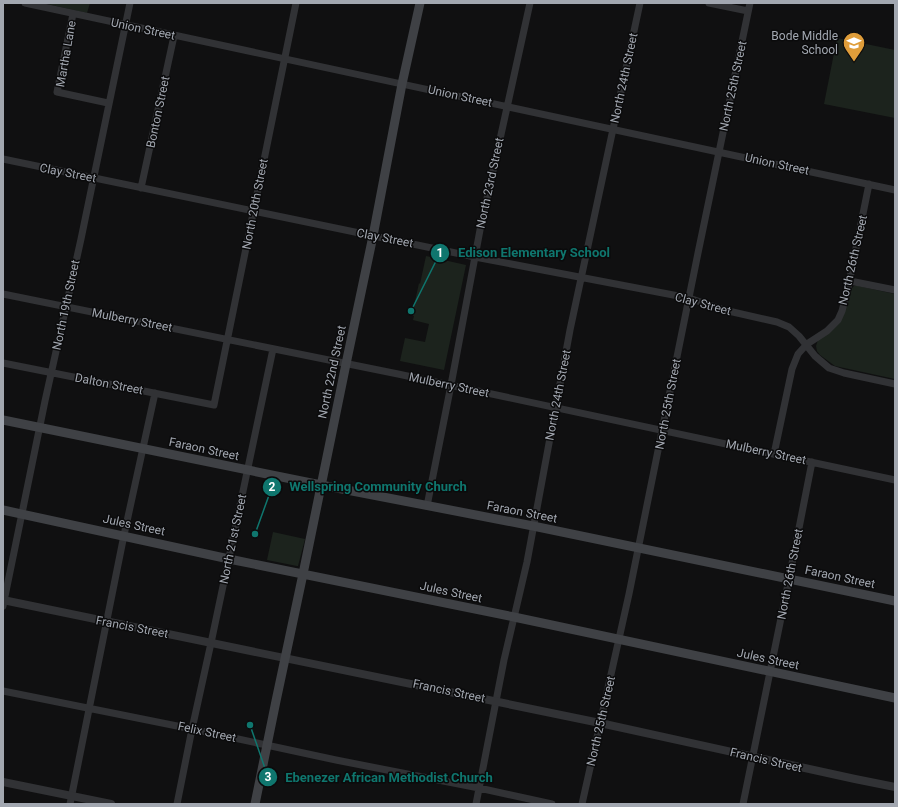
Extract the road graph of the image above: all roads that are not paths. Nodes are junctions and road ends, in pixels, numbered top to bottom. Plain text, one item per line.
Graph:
1 (25, 3) edge
2 (130, 3) edge
3 (296, 3) edge
4 (420, 3) edge
5 (530, 3) edge
6 (640, 3) edge
7 (709, 3) edge
8 (750, 3) edge
9 (748, 11) junction
10 (73, 14) junction
11 (125, 25) junction
12 (174, 36) junction
13 (284, 59) junction
14 (402, 84) junction
15 (108, 103) junction
16 (507, 106) junction
17 (613, 130) junction
18 (719, 152) junction
19 (3, 159) edge
20 (93, 178) junction
21 (869, 184) junction
22 (141, 188) junction
23 (895, 190) edge
24 (253, 211) junction
25 (373, 236) junction
26 (475, 257) junction
27 (582, 278) junction
28 (850, 281) junction
29 (895, 290) edge
30 (3, 294) edge
31 (689, 298) junction
32 (66, 307) junction
33 (227, 340) junction
34 (807, 344) junction
35 (274, 349) junction
36 (3, 363) edge
37 (346, 364) junction
38 (51, 372) junction
39 (895, 384) edge
40 (451, 385) junction
41 (155, 393) junction
42 (214, 404) joint
43 (556, 408) junction
44 (3, 420) edge
45 (39, 427) junction
46 (662, 430) junction
47 (142, 449) junction
48 (774, 454) junction
49 (812, 462) junction
50 (248, 470) junction
51 (895, 480) edge
52 (321, 485) junction
53 (427, 506) junction
54 (3, 510) edge
55 (22, 514) junction
56 (533, 526) junction
57 (124, 535) junction
58 (638, 547) junction
59 (229, 559) junction
60 (303, 574) junction
61 (789, 579) junction
62 (895, 601) edge
63 (3, 602) edge
64 (514, 617) junction
65 (107, 622) junction
66 (619, 639) junction
67 (211, 643) junction
68 (285, 658) junction
69 (770, 672) junction
70 (3, 691) edge
71 (895, 698) edge
72 (496, 701) junction
73 (89, 708) junction
74 (600, 723) junction
75 (192, 729) junction
76 (267, 745) junction
77 (753, 756) junction
78 (3, 782) edge
79 (895, 787) edge
80 (479, 788) junction
81 (71, 800) edge
82 (111, 804) edge
83 (177, 804) edge
84 (255, 804) edge
85 (476, 804) edge
86 (552, 804) edge
87 (582, 804) edge
88 (743, 804) edge

1 - 10 street, Union Street
2 - 11 street, North 19th Street
3 - 13 street, North 20th Street
4 - 14 main road, North 22nd Street
5 - 16 street, North 23rd Street
6 - 17 street, North 24th Street
7 - 9 street
8 - 9 street, North 25th Street
9 - 18 street, North 25th Street
10 - 11 street, Union Street
10 - 15 street, Martha Lane
11 - 12 street, Union Street
11 - 15 street, North 19th Street
12 - 13 street, Union Street
12 - 22 street, Bonton Street
13 - 14 street, Union Street
13 - 24 street, North 20th Street
14 - 16 street, Union Street
14 - 25 main road, North 22nd Street
15 - 20 street, North 19th Street
16 - 17 street, Union Street
16 - 26 street, North 23rd Street
17 - 18 street, Union Street
17 - 27 street, North 24th Street
18 - 21 street, Union Street
18 - 31 street, North 25th Street
19 - 20 street, Clay Street
20 - 22 street, Clay Street
20 - 32 street, North 19th Street
21 - 23 street, Union Street
21 - 28 street, North 26th Street
22 - 24 street, Clay Street
24 - 25 street, Clay Street
24 - 33 street, North 20th Street
25 - 26 street, Clay Street
25 - 37 main road, North 22nd Street
26 - 27 street, Clay Street
26 - 40 street, North 23rd Street
27 - 31 street, Clay Street
27 - 43 street, North 24th Street
28 - 29 street
28 - 34 street, North 26th Street
30 - 32 street, Mulberry Street
31 - 34 street, Clay Street
31 - 46 street, North 25th Street
32 - 33 street, Mulberry Street
32 - 38 street, North 19th Street
33 - 35 street, Mulberry Street
33 - 42 street, North 20th Street
34 - 39 street
34 - 48 street, North 26th Street
35 - 37 street, Mulberry Street
35 - 50 street, North 21st Street
36 - 38 street, Dalton Street
37 - 40 street, Mulberry Street
37 - 52 main road, North 22nd Street
38 - 41 street, Dalton Street
38 - 45 street, North 19th Street
40 - 43 street, Mulberry Street
40 - 53 street, North 23rd Street
41 - 42 street, Dalton Street
41 - 47 street
43 - 46 street, Mulberry Street
43 - 56 street, North 24th Street
44 - 45 main road, Faraon Street
45 - 47 main road, Faraon Street
45 - 55 street, North 19th Street
46 - 48 street, Mulberry Street
46 - 58 street, North 25th Street
47 - 50 main road, Faraon Street
47 - 57 street
48 - 49 street, Mulberry Street
49 - 51 street, Mulberry Street
49 - 61 street, North 26th Street
50 - 52 main road, Faraon Street
50 - 59 street, North 21st Street
52 - 53 main road, Faraon Street
52 - 60 main road, North 22nd Street
53 - 56 main road, Faraon Street
54 - 55 main road, Jules Street
55 - 57 main road, Jules Street
55 - 63 street, North 19th Street
56 - 58 main road, Faraon Street
56 - 64 street, North 24th Street
57 - 59 main road, Jules Street
57 - 65 street
58 - 61 main road, Faraon Street
58 - 66 street, North 25th Street
59 - 60 main road, Jules Street
59 - 67 street, North 21st Street
60 - 64 main road, Jules Street
60 - 68 main road, North 22nd Street
61 - 62 main road, Faraon Street
61 - 69 street, North 26th Street
63 - 65 street, Francis Street
64 - 66 main road, Jules Street
64 - 72 street, North 24th Street
65 - 67 street, Francis Street
65 - 73 street
66 - 69 main road, Jules Street
66 - 74 street, North 25th Street
67 - 68 street, Francis Street
67 - 75 street, North 21st Street
68 - 72 street, Francis Street
68 - 76 main road, North 22nd Street
69 - 71 main road, Jules Street
69 - 77 street, North 26th Street
70 - 73 street, Felix Street
72 - 74 street, Francis Street
72 - 80 street, North 24th Street
73 - 75 street, Felix Street
73 - 81 street
74 - 77 street, Francis Street
74 - 87 street, North 25th Street
75 - 76 street, Felix Street
75 - 83 street, North 21st Street
76 - 80 street, Felix Street
76 - 84 main road, North 22nd Street
77 - 79 street, Francis Street
77 - 88 street, North 26th Street
78 - 81 street
80 - 85 street, North 24th Street
80 - 86 street, Felix Street
81 - 82 street

